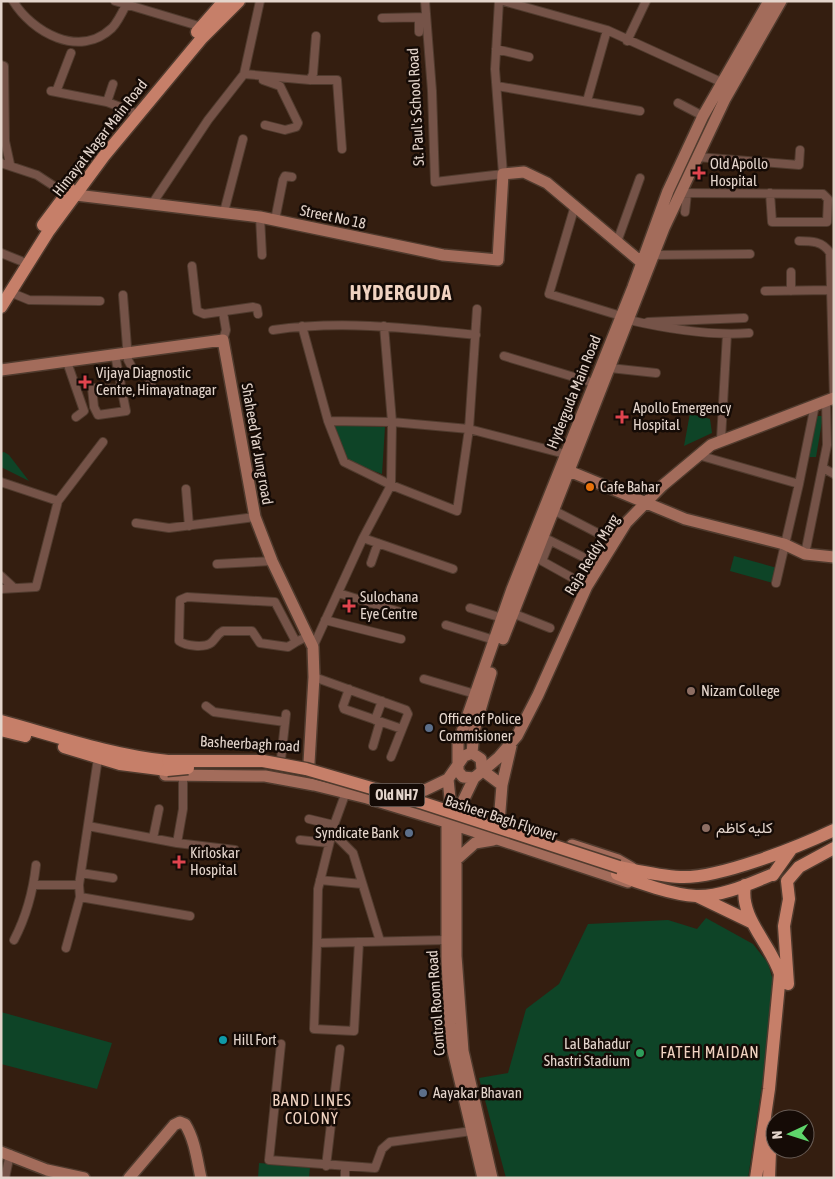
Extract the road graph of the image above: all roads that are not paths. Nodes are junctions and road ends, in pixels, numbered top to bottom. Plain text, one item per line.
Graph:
1 (13, 1) edge
2 (115, 1) edge
3 (224, 1) edge
4 (239, 1) edge
5 (260, 1) edge
6 (425, 1) edge
7 (501, 1) edge
8 (646, 1) edge
9 (768, 1) edge
10 (780, 1) edge
11 (127, 3) edge
12 (422, 17) junction
13 (382, 18) dead end
14 (202, 27) junction
15 (607, 30) junction
16 (420, 32) dead end
17 (316, 36) dead end
18 (627, 40) junction
19 (496, 49) junction
20 (71, 53) dead end
21 (529, 57) dead end
22 (1, 65) edge
23 (243, 78) junction
24 (310, 80) junction
25 (721, 82) junction
26 (112, 84) dead end
27 (497, 86) junction
28 (587, 101) junction
29 (107, 102) junction
30 (678, 104) dead end
31 (131, 111) junction
32 (640, 112) dead end
33 (703, 116) junction
34 (265, 125) dead end
35 (244, 139) dead end
36 (342, 149) dead end
37 (800, 150) dead end
38 (697, 157) junction
39 (1, 163) edge
40 (10, 164) junction
41 (503, 174) junction
42 (292, 177) dead end
43 (640, 178) dead end
44 (683, 193) junction
45 (770, 193) junction
46 (71, 194) junction
47 (152, 204) junction
48 (574, 208) junction
49 (224, 212) junction
50 (685, 212) dead end
51 (260, 217) junction
52 (275, 220) junction
53 (799, 241) dead end
54 (617, 242) junction
55 (1, 253) edge
56 (750, 254) dead end
57 (262, 255) dead end
58 (654, 255) junction
59 (21, 261) junction
60 (192, 266) dead end
61 (645, 266) junction
62 (791, 272) dead end
63 (830, 290) junction
64 (765, 291) dead end
65 (791, 291) junction
66 (7, 293) edge
67 (123, 295) dead end
68 (100, 301) dead end
69 (1, 307) edge
70 (478, 309) dead end
71 (223, 312) junction
72 (258, 314) dead end
73 (744, 318) dead end
74 (628, 319) junction
75 (302, 326) junction
76 (384, 326) junction
77 (273, 330) dead end
78 (749, 333) dead end
79 (727, 334) junction
80 (476, 335) junction
81 (223, 340) junction
82 (127, 354) junction
83 (115, 356) junction
84 (504, 356) dead end
85 (67, 362) junction
86 (610, 368) junction
87 (1, 370) edge
88 (656, 373) dead end
89 (594, 383) junction
90 (122, 389) junction
91 (152, 389) dead end
92 (832, 399) edge
93 (815, 405) junction
94 (76, 417) dead end
95 (328, 421) junction
96 (392, 422) junction
97 (469, 429) junction
98 (721, 439) junction
99 (103, 442) dead end
100 (565, 454) junction
101 (698, 455) junction
102 (823, 468) junction
103 (569, 471) junction
104 (834, 474) edge
105 (1, 482) edge
106 (799, 484) junction
107 (391, 485) junction
108 (186, 490) dead end
109 (58, 501) junction
110 (647, 503) junction
111 (553, 510) junction
112 (255, 517) junction
113 (136, 522) dead end
114 (189, 526) junction
115 (363, 538) junction
116 (546, 539) junction
117 (615, 542) junction
118 (378, 544) junction
119 (784, 544) junction
120 (805, 554) junction
121 (834, 557) edge
122 (272, 561) junction
123 (371, 563) dead end
124 (217, 564) dead end
125 (599, 565) junction
126 (453, 570) dead end
127 (1, 576) edge
128 (776, 583) dead end
129 (587, 586) junction
130 (14, 588) junction
131 (1, 590) edge
132 (338, 594) junction
133 (470, 608) dead end
134 (400, 612) dead end
135 (507, 616) junction
136 (326, 620) junction
137 (446, 626) dead end
138 (550, 628) dead end
139 (308, 636) junction
140 (401, 639) dead end
141 (494, 640) junction
142 (296, 642) junction
143 (313, 647) junction
144 (314, 677) junction
145 (424, 679) dead end
146 (349, 689) junction
147 (475, 694) junction
148 (382, 701) junction
149 (206, 706) dead end
150 (286, 714) dead end
151 (1, 721) edge
152 (378, 721) junction
153 (285, 722) junction
154 (402, 729) junction
155 (1, 730) edge
156 (511, 745) junction
157 (373, 746) dead end
158 (472, 753) junction
159 (390, 757) dead end
160 (98, 758) junction
161 (281, 759) junction
162 (142, 762) junction
163 (309, 763) junction
164 (457, 764) junction
165 (478, 774) junction
166 (183, 775) junction
167 (448, 779) junction
168 (502, 785) junction
169 (346, 792) junction
170 (405, 793) junction
171 (159, 809) dead end
172 (455, 810) junction
173 (308, 819) dead end
174 (499, 823) junction
175 (452, 825) junction
176 (88, 826) junction
177 (333, 828) junction
178 (834, 830) edge
179 (153, 838) junction
180 (300, 840) dead end
181 (494, 840) junction
182 (177, 843) junction
183 (329, 843) junction
184 (792, 848) junction
185 (834, 848) edge
186 (235, 850) dead end
187 (456, 860) junction
188 (752, 862) junction
189 (36, 865) dead end
190 (81, 872) junction
191 (772, 875) junction
192 (113, 878) dead end
193 (639, 878) junction
194 (320, 880) junction
195 (787, 881) junction
196 (362, 884) junction
197 (34, 885) junction
198 (79, 885) junction
199 (745, 885) junction
200 (696, 896) junction
201 (80, 897) junction
202 (190, 916) dead end
203 (751, 922) junction
204 (784, 926) junction
205 (760, 932) junction
206 (14, 940) dead end
207 (446, 940) junction
208 (380, 941) junction
209 (359, 942) junction
210 (317, 943) junction
211 (66, 948) dead end
212 (281, 1044) dead end
213 (340, 1048) dead end
214 (460, 1061) junction
215 (472, 1131) junction
216 (6, 1153) edge
217 (326, 1166) junction
218 (346, 1167) junction
219 (46, 1174) edge
220 (5, 1178) edge
221 (84, 1178) edge
222 (129, 1178) edge
223 (201, 1178) edge
224 (345, 1178) edge
225 (483, 1178) edge
226 (492, 1178) edge
227 (756, 1178) edge
228 (769, 1178) edge

1 - 11 street
2 - 11 street
3 - 14 main road
4 - 46 main road, Himayat Nagar Main Road
5 - 23 street
6 - 12 street, St. Paul's School Road
7 - 15 street
7 - 19 street
8 - 18 street
9 - 25 main road, Hyderguda Main Road
10 - 38 main road, Hyderguda Main Road
11 - 14 street
12 - 13 street
12 - 16 street
12 - 41 street, St. Paul's School Road
14 - 31 main road
15 - 18 street
15 - 28 street
17 - 24 street
18 - 25 street
19 - 21 street
19 - 27 street
20 - 29 street
22 - 40 street
23 - 24 street
23 - 34 street
23 - 47 street
24 - 36 street
25 - 33 main road, Hyderguda Main Road
26 - 29 street
27 - 28 street
27 - 41 street
28 - 32 street
29 - 31 street
30 - 33 street
31 - 46 main road
33 - 61 main road, Hyderguda Main Road
35 - 49 street
37 - 38 street
38 - 44 main road, Hyderguda Main Road
39 - 40 street
40 - 46 street
41 - 48 main road, St. Paul's School Road
41 - 52 main road, Street No 18
42 - 52 street
43 - 54 street
44 - 45 street
44 - 50 street
44 - 58 main road, Hyderguda Main Road
45 - 45 street
46 - 47 main road, Street No 18
46 - 59 main road
46 - 66 main road, Himayat Nagar Main Road
47 - 49 main road, Street No 18
48 - 54 main road, St. Paul's School Road
48 - 74 street
49 - 51 main road, Street No 18
51 - 52 main road, Street No 18
51 - 57 street
53 - 63 street
54 - 61 main road, St. Paul's School Road
55 - 59 street
56 - 58 street
58 - 61 main road, Hyderguda Main Road
59 - 66 main road
60 - 71 street
61 - 74 main road, Hyderguda Main Road
62 - 65 street
63 - 65 street
63 - 92 street
64 - 65 street
66 - 68 street
66 - 69 main road, Himayat Nagar Main Road
67 - 82 street
70 - 80 street
71 - 72 street
71 - 81 street
73 - 74 street
74 - 79 street
74 - 86 main road, Hyderguda Main Road
74 - 89 main road, Hyderguda Main Road
75 - 76 street
75 - 77 street
75 - 95 street
76 - 80 street
76 - 96 street
78 - 79 street
79 - 98 street
80 - 97 street
81 - 82 main road
81 - 112 main road, Shaheed Yar Jung road
82 - 83 main road
82 - 91 street
83 - 85 main road
83 - 90 street
84 - 89 street
85 - 87 main road
85 - 94 street
86 - 88 street
86 - 103 main road, Hyderguda Main Road
89 - 100 main road, Hyderguda Main Road
90 - 90 street
92 - 93 main road, Raja Reddy Marg
92 - 102 street
93 - 98 main road, Raja Reddy Marg
93 - 106 street
95 - 96 street
95 - 107 street
96 - 97 street
96 - 107 street
97 - 100 street
97 - 107 street
98 - 101 main road, Raja Reddy Marg
99 - 109 street
100 - 135 main road, Hyderguda Main Road
101 - 106 street
101 - 110 main road, Raja Reddy Marg
102 - 104 street
102 - 120 street
103 - 110 main road
103 - 111 main road, Hyderguda Main Road
105 - 109 street
106 - 119 street
107 - 115 street
108 - 114 street
109 - 130 street
110 - 117 main road, Raja Reddy Marg
110 - 119 main road
111 - 116 main road, Hyderguda Main Road
111 - 117 street
112 - 114 street
112 - 122 main road, Shaheed Yar Jung road
113 - 114 street
115 - 118 street
115 - 132 street
116 - 125 street
116 - 129 street
116 - 135 main road, Hyderguda Main Road
117 - 125 main road, Raja Reddy Marg
118 - 123 street
118 - 126 street
119 - 120 main road
119 - 128 street
120 - 121 main road
122 - 124 street
122 - 139 main road, Shaheed Yar Jung road
125 - 129 main road, Raja Reddy Marg
127 - 130 street
129 - 156 main road, Raja Reddy Marg
130 - 131 street
132 - 134 street
132 - 136 street
133 - 135 street
135 - 138 street
135 - 141 main road, Hyderguda Main Road
135 - 158 main road, Hyderguda Main Road
136 - 140 street
136 - 143 street
137 - 141 street
139 - 142 street
139 - 143 main road, Shaheed Yar Jung road
141 - 147 main road, Hyderguda Main Road
142 - 142 street
143 - 144 main road, Shaheed Yar Jung road
144 - 146 street
144 - 163 main road, Shaheed Yar Jung road
145 - 147 street
146 - 148 street
146 - 152 street
147 - 164 main road, Hyderguda Main Road
148 - 152 street
148 - 154 street
149 - 153 street
150 - 153 street
151 - 162 main road, Old NH7
152 - 154 street
152 - 157 street
153 - 161 street
154 - 159 street
155 - 160 main road, Old NH7
156 - 165 main road, Raja Reddy Marg
156 - 168 main road
158 - 164 main road
158 - 165 main road
160 - 162 main road, Old NH7
160 - 176 street
161 - 162 main road, Basheerbagh road
161 - 163 main road, Basheerbagh road
162 - 166 main road
162 - 193 main road, Basheer Bagh Flyover / Old NH7, bridge
163 - 170 main road, Basheerbagh road
164 - 165 main road
164 - 167 main road, Hyderguda Main Road
165 - 168 main road
165 - 172 main road, Raja Reddy Marg
166 - 169 main road
166 - 182 street
167 - 170 main road
167 - 172 main road
168 - 174 main road
169 - 175 main road
169 - 177 street
170 - 172 main road, Basheerbagh road
171 - 179 street
172 - 174 main road, Basheerbagh road
172 - 175 main road
173 - 177 street
174 - 181 main road
174 - 193 main road, Basheerbagh road
175 - 181 main road
175 - 187 main road, Control Room Road
175 - 207 main road, Control Room Road
176 - 179 street
176 - 190 street
177 - 183 street
177 - 196 street
178 - 184 main road, Old NH7
179 - 182 street
180 - 183 street
181 - 187 main road
181 - 193 main road
182 - 186 street
183 - 194 street
184 - 188 main road, Old NH7
184 - 191 main road
185 - 195 main road
187 - 214 main road, Control Room Road
188 - 191 main road
188 - 193 main road, Old NH7
189 - 197 street
190 - 192 street
190 - 198 street
191 - 195 main road
191 - 199 main road, Old NH7
193 - 200 main road, Old NH7
194 - 196 street
194 - 210 street
195 - 204 main road
196 - 208 street
197 - 198 street
197 - 206 street
198 - 201 street
199 - 200 main road, Old NH7
199 - 203 main road
200 - 203 main road
201 - 202 street
201 - 211 street
203 - 205 main road
204 - 205 main road
204 - 228 main road
205 - 227 main road
207 - 208 street
207 - 214 main road, Control Room Road
208 - 209 street
209 - 210 street
209 - 210 street
212 - 217 street
213 - 217 street
214 - 215 main road, Control Room Road
214 - 226 main road, Control Room Road
215 - 218 street
215 - 225 main road, Control Room Road
216 - 219 main road
216 - 220 street
217 - 218 street
218 - 224 street
219 - 221 main road
222 - 223 main road

